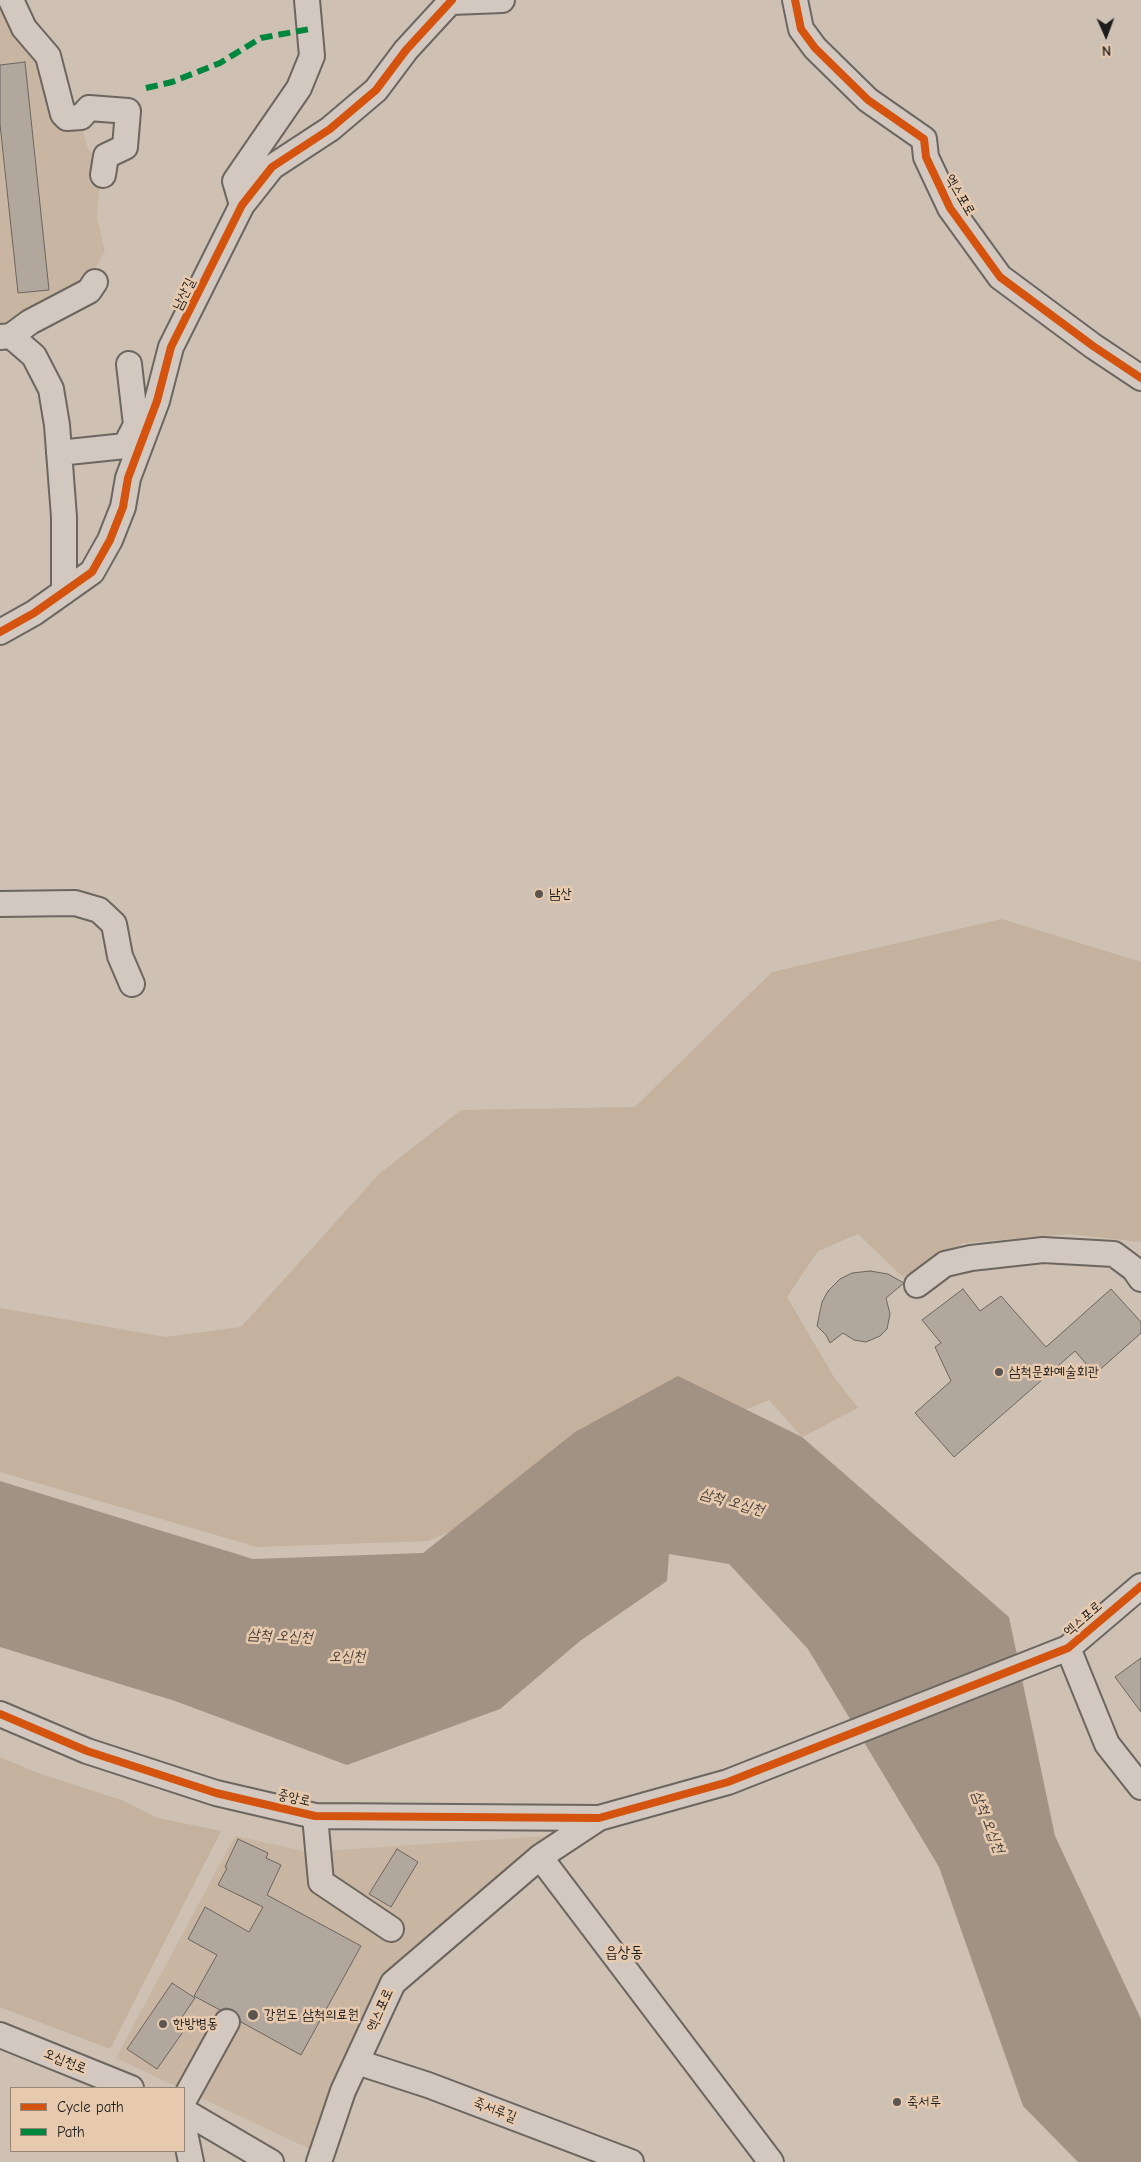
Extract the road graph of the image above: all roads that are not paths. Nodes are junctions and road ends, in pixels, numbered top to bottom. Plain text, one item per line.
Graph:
1 (11, 0) edge
2 (307, 0) edge
3 (502, 0) edge
4 (796, 0) edge
5 (452, 1) edge
6 (103, 175) dead end
7 (242, 205) junction
8 (95, 282) dead end
9 (6, 337) edge
10 (129, 364) dead end
11 (1141, 378) edge
12 (140, 430) junction
13 (59, 453) junction
14 (64, 592) junction
15 (0, 632) edge
16 (0, 904) edge
17 (132, 984) dead end
18 (1141, 1279) edge
19 (917, 1285) dead end
20 (1141, 1586) edge
21 (1068, 1648) junction
22 (0, 1714) edge
23 (1141, 1787) edge
24 (315, 1816) junction
25 (599, 1818) junction
26 (540, 1857) junction
27 (391, 1929) dead end
28 (227, 2022) dead end
29 (0, 2035) edge
30 (356, 2062) junction
31 (129, 2087) edge
32 (185, 2098) edge
33 (185, 2112) edge
34 (185, 2133) edge
35 (191, 2162) edge
36 (271, 2162) edge
37 (320, 2162) edge
38 (631, 2162) edge
39 (771, 2162) edge

1 - 6 street
2 - 7 street
3 - 5 street
4 - 11 street, 엑스포로
5 - 7 street, 남산길
7 - 12 street, 남산길
8 - 9 street
9 - 13 street
10 - 12 street
12 - 13 street
12 - 14 street, 남산길
13 - 14 street
14 - 15 street, 남산길
16 - 17 street
18 - 19 street
20 - 21 street, 엑스포로
21 - 23 street
21 - 25 street, 엑스포로
22 - 24 street, 중앙로
24 - 25 street, 중앙로
24 - 27 street
25 - 26 street, 엑스포로
26 - 30 street, 엑스포로
26 - 39 street
28 - 32 street
29 - 31 street, 오십천로
30 - 37 street, 엑스포로
30 - 38 street, 죽서루길
33 - 36 street
34 - 35 street

